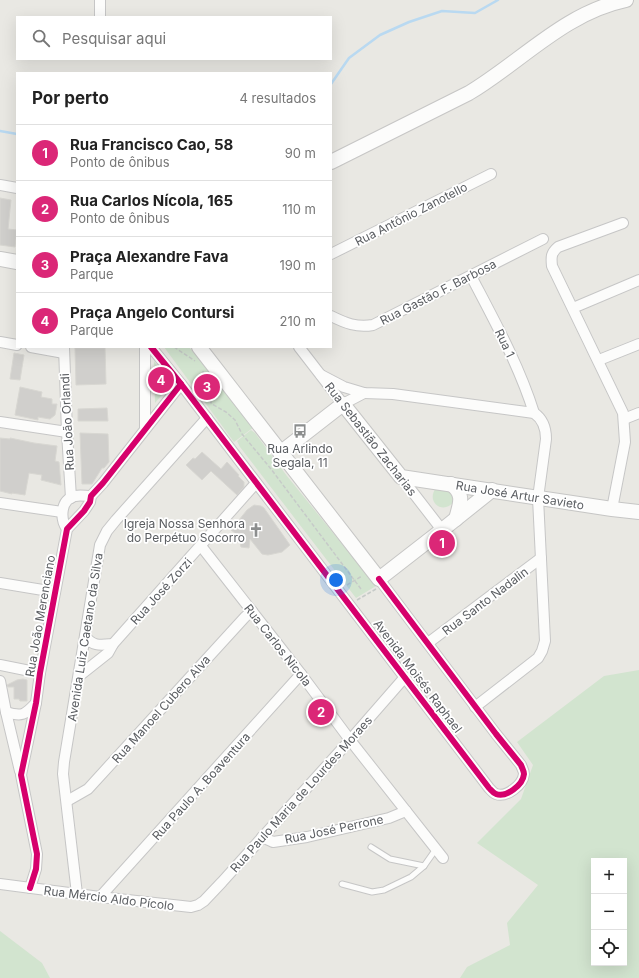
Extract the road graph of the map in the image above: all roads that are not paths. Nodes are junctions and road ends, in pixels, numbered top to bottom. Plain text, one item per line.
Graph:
1 (100, 0) edge
2 (626, 0) edge
3 (100, 16) edge
4 (332, 162) edge
5 (491, 174) dead end
6 (0, 185) edge
7 (16, 188) edge
8 (624, 223) dead end
9 (543, 238) dead end
10 (332, 254) edge
11 (0, 259) edge
12 (16, 262) edge
13 (471, 276) junction
14 (639, 280) edge
15 (573, 308) junction
16 (332, 317) edge
17 (0, 342) edge
18 (639, 344) edge
19 (16, 345) edge
20 (42, 348) edge
21 (145, 348) edge
22 (152, 348) edge
23 (200, 348) edge
24 (300, 348) edge
25 (64, 350) edge
26 (598, 360) junction
27 (321, 375) junction
28 (181, 384) junction
29 (364, 393) junction
30 (343, 404) junction
31 (534, 413) junction
32 (639, 413) edge
33 (207, 418) junction
34 (624, 419) junction
35 (0, 422) edge
36 (145, 429) junction
37 (67, 432) junction
38 (280, 453) junction
39 (401, 477) junction
40 (256, 483) junction
41 (451, 484) junction
42 (492, 490) junction
43 (91, 496) junction
44 (71, 498) junction
45 (538, 498) junction
46 (0, 503) edge
47 (612, 509) junction
48 (62, 512) junction
49 (639, 512) edge
50 (456, 519) junction
51 (67, 529) junction
52 (442, 530) junction
53 (201, 546) junction
54 (541, 558) junction
55 (373, 581) junction
56 (0, 583) edge
57 (55, 592) junction
58 (252, 611) junction
59 (85, 636) junction
60 (113, 644) junction
61 (428, 644) junction
62 (0, 665) edge
63 (40, 673) junction
64 (301, 674) junction
65 (79, 676) junction
66 (404, 677) junction
67 (0, 681) edge
68 (36, 703) junction
69 (475, 707) junction
70 (6, 712) junction
71 (350, 740) junction
72 (21, 775) junction
73 (67, 801) junction
74 (406, 811) junction
75 (262, 837) junction
76 (371, 847) dead end
77 (436, 849) junction
78 (443, 858) dead end
79 (424, 866) junction
80 (0, 884) edge
81 (342, 884) dead end
82 (30, 888) junction
83 (77, 894) junction
84 (100, 897) junction
85 (194, 907) joint

1 - 3 street
2 - 4 street
5 - 10 street, Rua Antônio Zanotello
6 - 7 street
8 - 15 street
9 - 13 street, Rua Gastão F. Barbosa
11 - 12 street
13 - 16 street, Rua Gastão F. Barbosa
13 - 31 street, Rua 1
14 - 15 street
15 - 26 street
17 - 19 street
18 - 26 street
20 - 25 street
21 - 36 street
22 - 28 street, Avenida Moisés Raphael
23 - 38 street, Avenida Moisés Raphael
24 - 27 street, Rua Sebastião Zacharias
25 - 37 street, Rua João Orlandi
26 - 34 street
27 - 29 street
27 - 30 street, Rua Sebastião Zacharias
28 - 33 street, Avenida Moisés Raphael
28 - 36 street
29 - 30 street
29 - 31 street
30 - 38 street
30 - 39 street, Rua Sebastião Zacharias
31 - 45 street, Rua 1
32 - 34 street
33 - 40 street, Avenida Moisés Raphael
33 - 59 street, Avenida Luiz Caetano da Silva
34 - 47 street
35 - 37 street
36 - 43 street
37 - 44 street, Rua João Orlandi
38 - 55 street, Avenida Moisés Raphael
39 - 41 street, Rua José Artur Savieto
39 - 52 street, Rua Sebastião Zacharias
40 - 53 street, Rua José Zorzi
40 - 66 street, Avenida Moisés Raphael
41 - 42 street, Rua José Artur Savieto
41 - 50 street
42 - 45 street, Rua José Artur Savieto
42 - 50 street
43 - 44 street
43 - 51 street
44 - 48 street
45 - 47 street, Rua José Artur Savieto
45 - 54 street, Rua 1
46 - 48 street
47 - 49 street, Rua José Artur Savieto
48 - 51 street, Rua João Merenciano
50 - 52 street
51 - 57 street, Rua João Merenciano
52 - 55 street
53 - 58 street, Rua Carlos Nicola
53 - 60 street, Rua José Zorzi
54 - 61 street, Rua Santo Nadalin
54 - 69 street, Rua 1
55 - 61 street, Avenida Moisés Raphael
56 - 57 street
57 - 63 street, Rua João Merenciano
58 - 64 street, Rua Carlos Nicola
58 - 73 street, Rua Manoel Cubero Alva
59 - 60 street
59 - 65 street, Avenida Luiz Caetano da Silva
60 - 65 street, Rua José Zorzi
61 - 69 street, Avenida Moisés Raphael
62 - 63 street
63 - 68 street, Rua João Merenciano
64 - 71 street, Rua Carlos Nicola
64 - 84 street, Rua Paulo A. Boaventura
65 - 73 street, Avenida Luiz Caetano da Silva
66 - 69 street, Avenida Moisés Raphael
66 - 71 street, Rua Paulo Maria de Lourdes Moraes
67 - 70 street
68 - 70 street
68 - 72 street, Rua João Merenciano
70 - 72 street
71 - 74 street, Rua Carlos Nicola
71 - 75 street, Rua Paulo Maria de Lourdes Moraes
72 - 82 street, Rua João Merenciano
73 - 83 street, Avenida Luiz Caetano da Silva
74 - 75 street, Rua José Perrone
74 - 77 street, Rua Carlos Nicola
75 - 85 street, Rua Paulo Maria de Lourdes Moraes
76 - 79 lane
77 - 78 street, Rua Carlos Nicola
77 - 79 lane
79 - 81 lane
80 - 82 street, Rua Mércio Aldo Pícolo
82 - 83 street, Rua Mércio Aldo Pícolo
83 - 84 street, Rua Mércio Aldo Pícolo
84 - 85 street, Rua Mércio Aldo Pícolo

